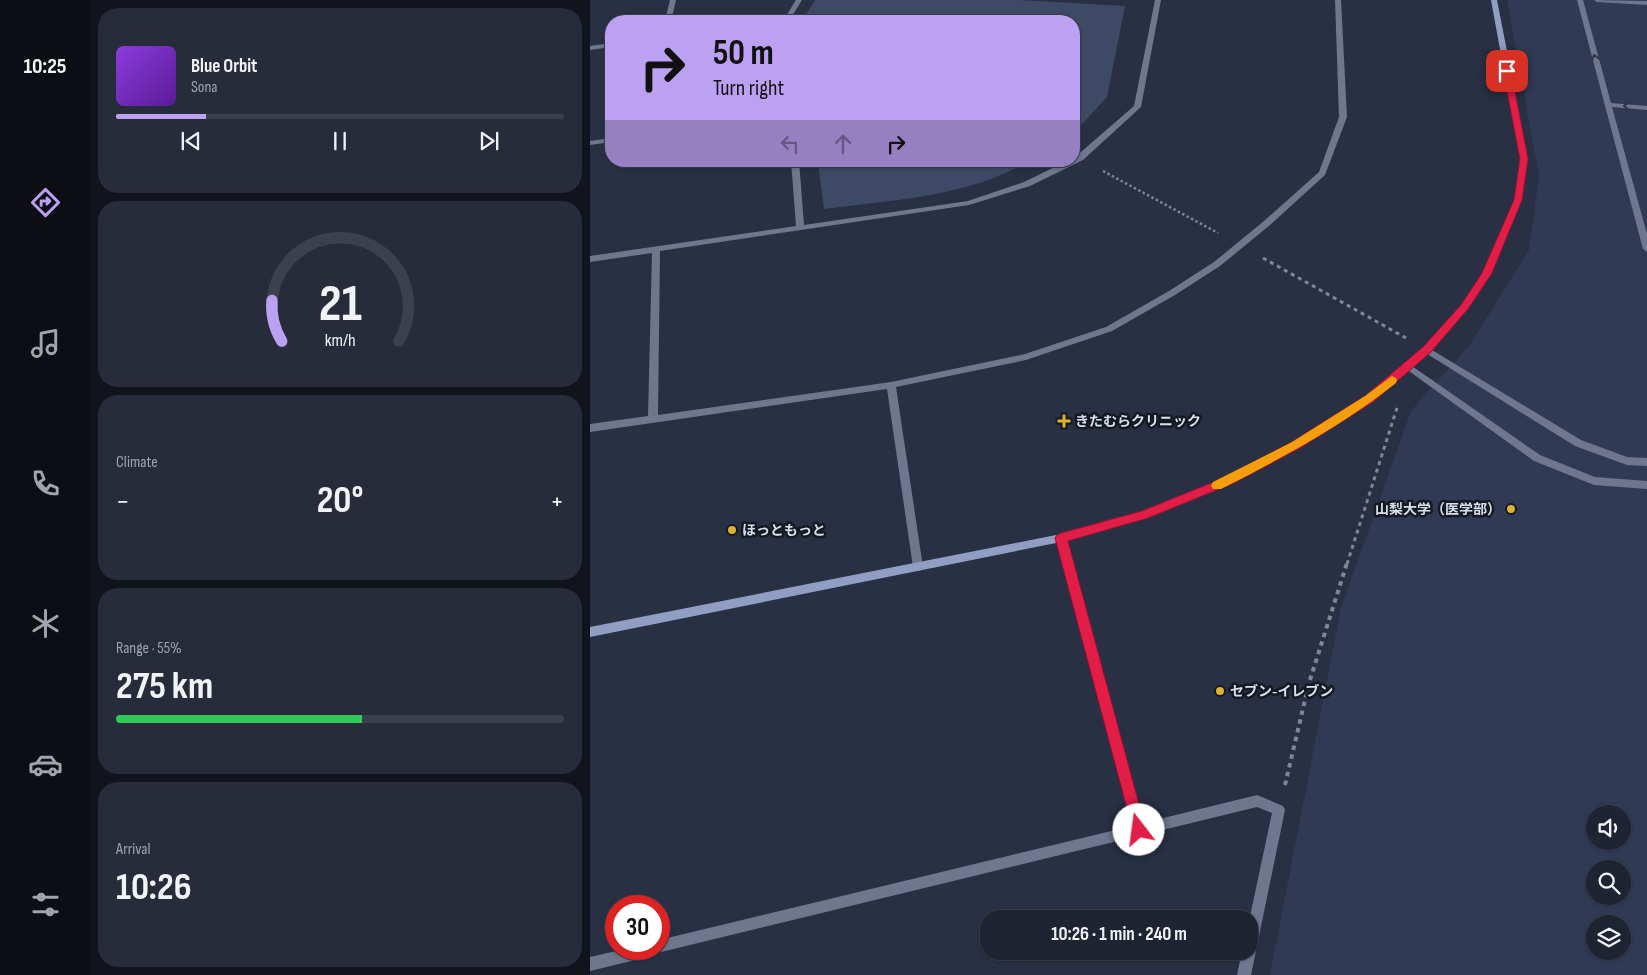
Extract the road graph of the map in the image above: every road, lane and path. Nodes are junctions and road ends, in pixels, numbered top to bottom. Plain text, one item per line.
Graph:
1 (673, 0) edge
2 (799, 0) edge
3 (1158, 0) edge
4 (1338, 0) edge
5 (1494, 0) edge
6 (1580, 0) edge
7 (1597, 0) edge
8 (1647, 3) edge
9 (669, 15) edge
10 (790, 15) edge
11 (605, 46) edge
12 (590, 48) edge
13 (1608, 105) junction
14 (1647, 108) edge
15 (605, 141) edge
16 (590, 142) edge
17 (1080, 158) edge
18 (795, 167) edge
19 (1062, 167) edge
20 (800, 229) junction
21 (1645, 235) edge
22 (656, 248) junction
23 (1647, 249) edge
24 (590, 259) edge
25 (1427, 350) junction
26 (1409, 367) junction
27 (1419, 374) junction
28 (891, 385) junction
29 (653, 419) junction
30 (590, 428) edge
31 (1647, 462) edge
32 (1647, 485) edge
33 (1061, 538) junction
34 (918, 567) junction
35 (590, 632) edge
36 (1279, 810) junction
37 (1139, 830) junction
38 (670, 944) edge
39 (607, 960) edge
40 (590, 964) edge
41 (1244, 975) edge

1 - 9 street
2 - 10 street
3 - 17 street
4 - 28 street
5 - 25 street
13 -> 6 street
7 - 8 street
11 - 12 street
14 -> 13 street
13 - 21 street
15 - 16 street
18 - 20 street
19 - 20 street
20 - 22 street
21 - 23 street
22 - 24 street
22 - 29 street
25 - 26 street
25 - 31 street
26 - 27 street
26 - 33 street
27 - 32 street
27 - 36 path
28 - 29 street
28 - 34 street
29 - 30 street
33 - 34 street
33 - 37 street
34 - 35 street
36 - 37 street
36 - 41 street
37 - 38 street
39 - 40 street

